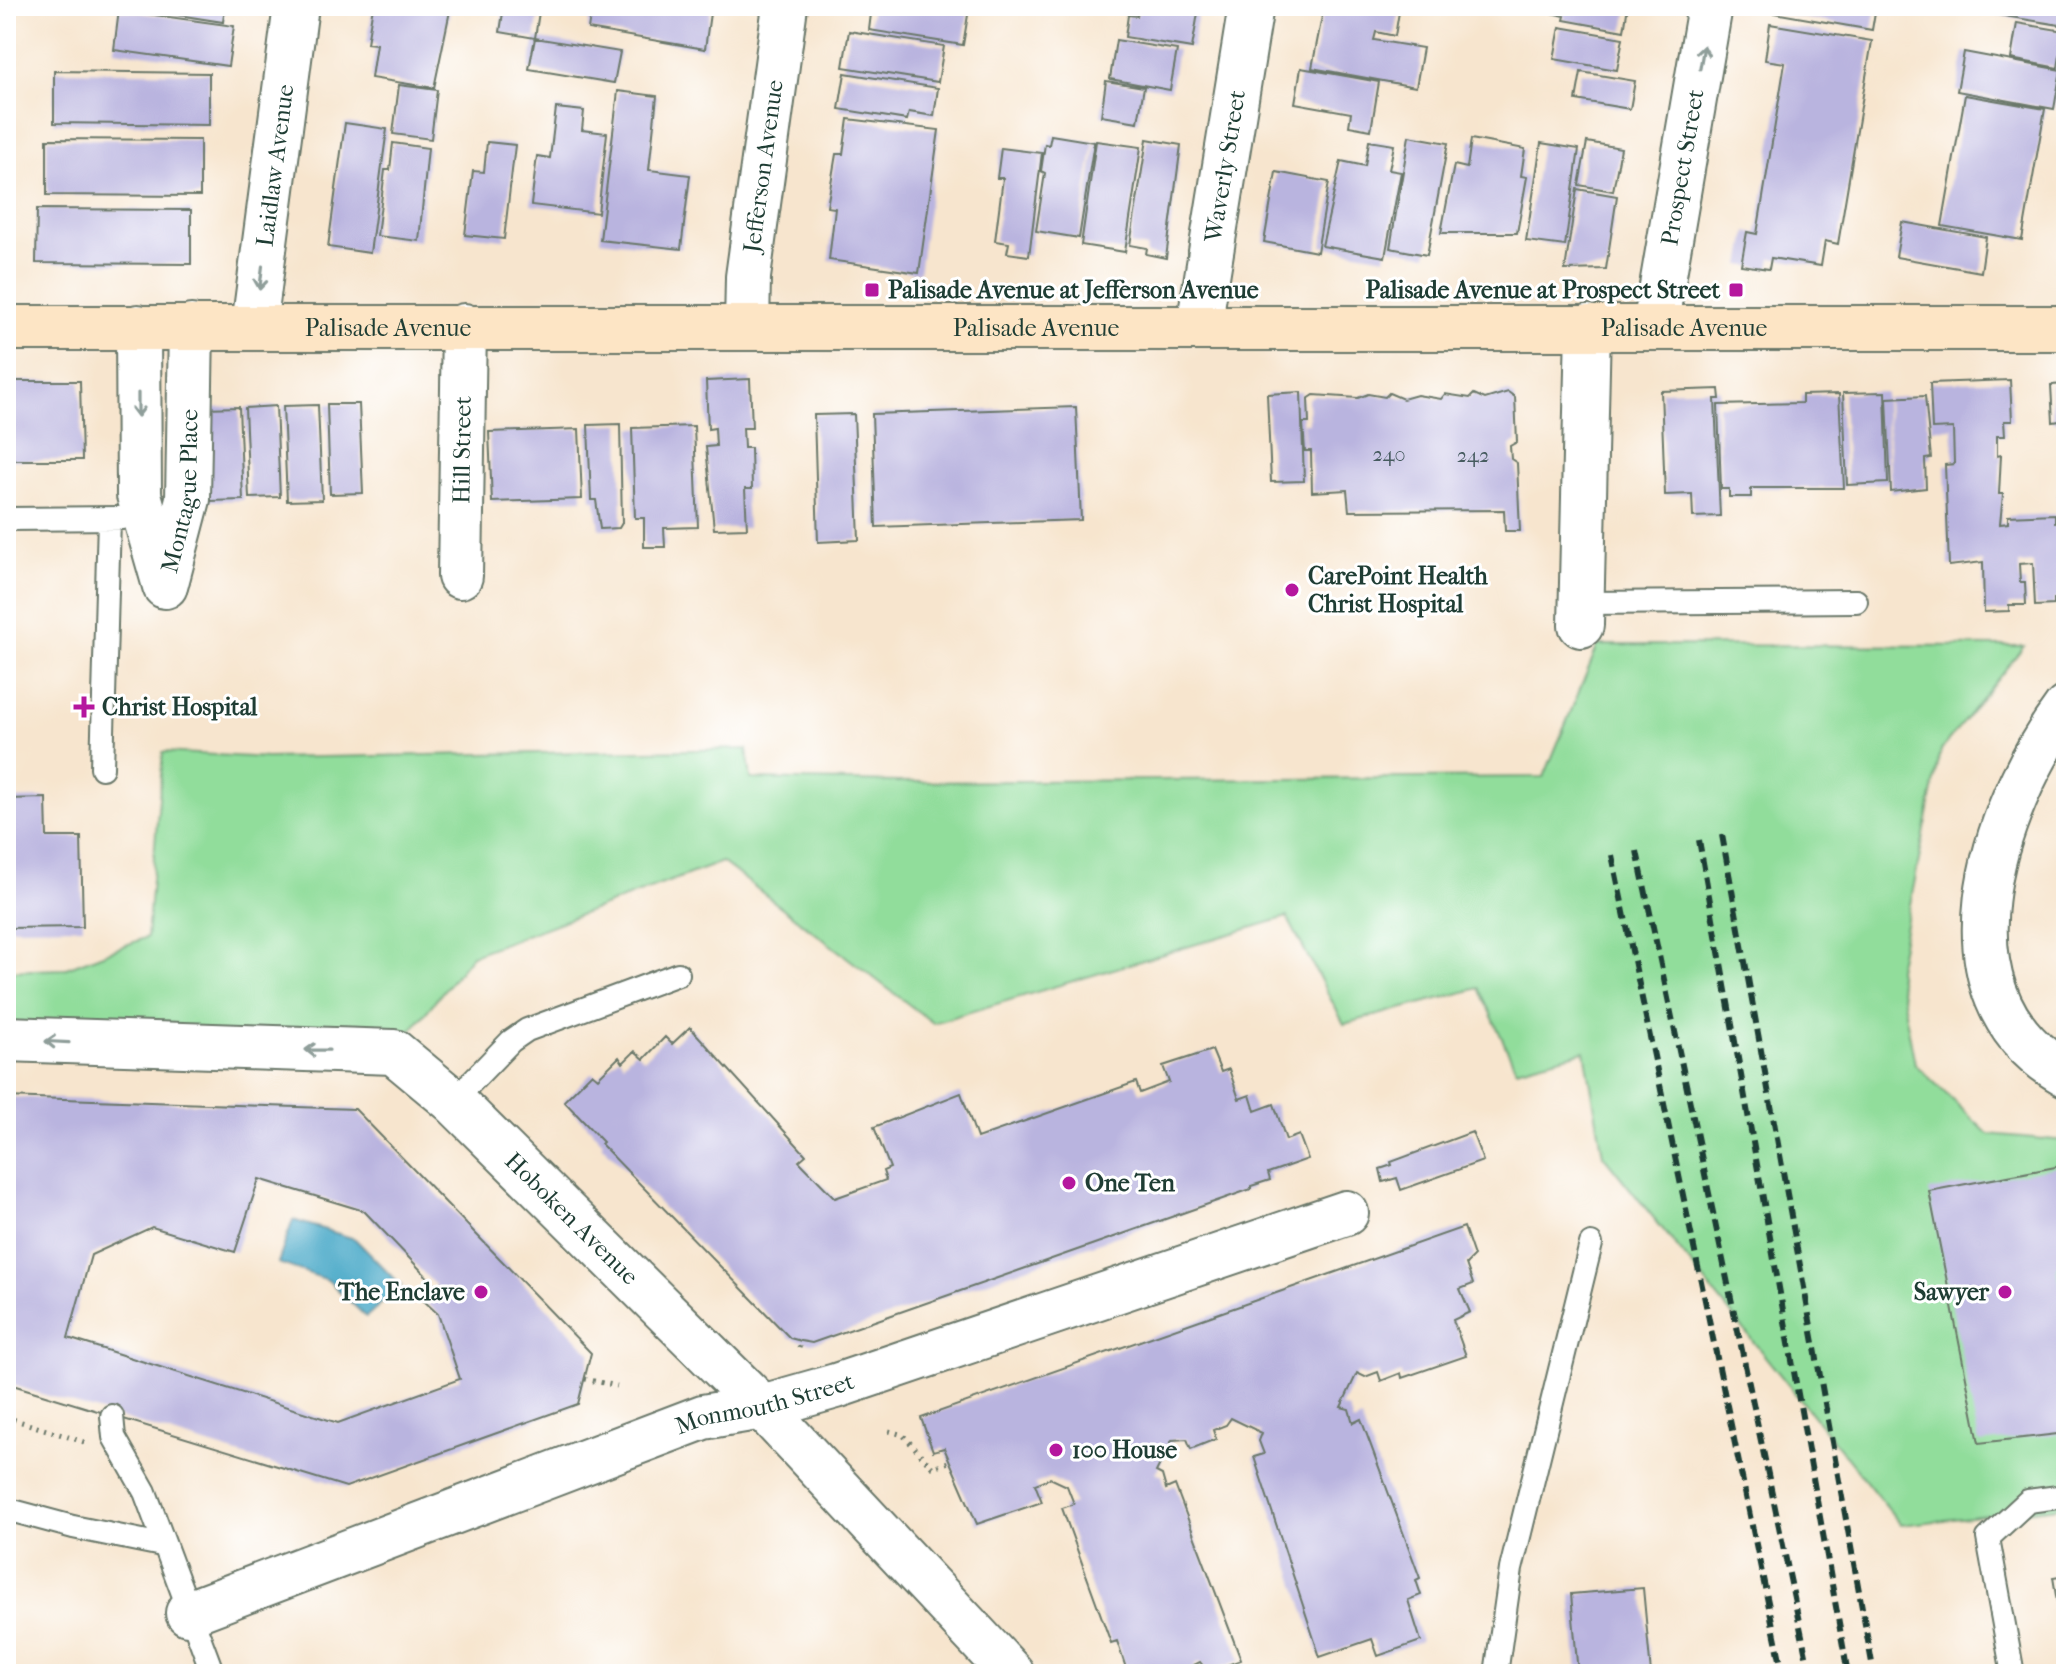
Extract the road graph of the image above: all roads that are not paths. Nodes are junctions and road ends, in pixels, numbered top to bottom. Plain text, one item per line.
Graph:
1 (296, 6) edge
2 (785, 6) edge
3 (1251, 6) edge
4 (1710, 6) edge
5 (254, 326) junction
6 (464, 326) junction
7 (1199, 326) junction
8 (138, 327) junction
9 (191, 327) junction
10 (747, 327) junction
11 (1588, 327) junction
12 (1655, 327) junction
13 (6, 328) edge
14 (2066, 328) edge
15 (146, 518) junction
16 (6, 519) edge
17 (460, 576) dead end
18 (1856, 601) dead end
19 (1581, 614) joint
20 (2066, 708) edge
21 (102, 768) dead end
22 (678, 974) dead end
23 (6, 1039) edge
24 (2066, 1074) edge
25 (453, 1101) junction
26 (1346, 1213) dead end
27 (1591, 1244) dead end
28 (762, 1407) junction
29 (112, 1416) dead end
30 (2066, 1496) edge
31 (6, 1509) edge
32 (162, 1545) junction
33 (188, 1613) junction
34 (213, 1674) edge
35 (1012, 1674) edge
36 (1496, 1674) edge
37 (2013, 1674) edge

1 -> 5 street, Laidlaw Avenue
2 - 10 street, Jefferson Avenue
3 - 7 street, Waverly Street
12 -> 4 street, Prospect Street
5 - 6 main road, Palisade Avenue
5 - 9 main road, Palisade Avenue
6 - 10 main road, Palisade Avenue
6 - 17 street, Hill Street
7 - 10 main road, Palisade Avenue
7 - 11 main road, Palisade Avenue
8 - 9 main road, Palisade Avenue
8 - 13 main road, Palisade Avenue
8 -> 15 street, Montague Place
9 - 15 street, Montague Place
11 - 12 main road, Palisade Avenue
11 - 19 street
12 - 14 main road, Palisade Avenue
15 - 16 lane
15 - 21 lane
18 - 19 lane
20 - 24 street
22 - 25 lane
25 -> 23 street, Hoboken Avenue
25 - 28 street, Hoboken Avenue
26 - 28 street, Monmouth Street
27 - 36 lane
28 - 33 street, Monmouth Street
28 - 35 street, Hoboken Avenue
29 - 32 lane
30 - 37 lane
31 - 32 lane
32 - 33 lane
33 - 34 lane

